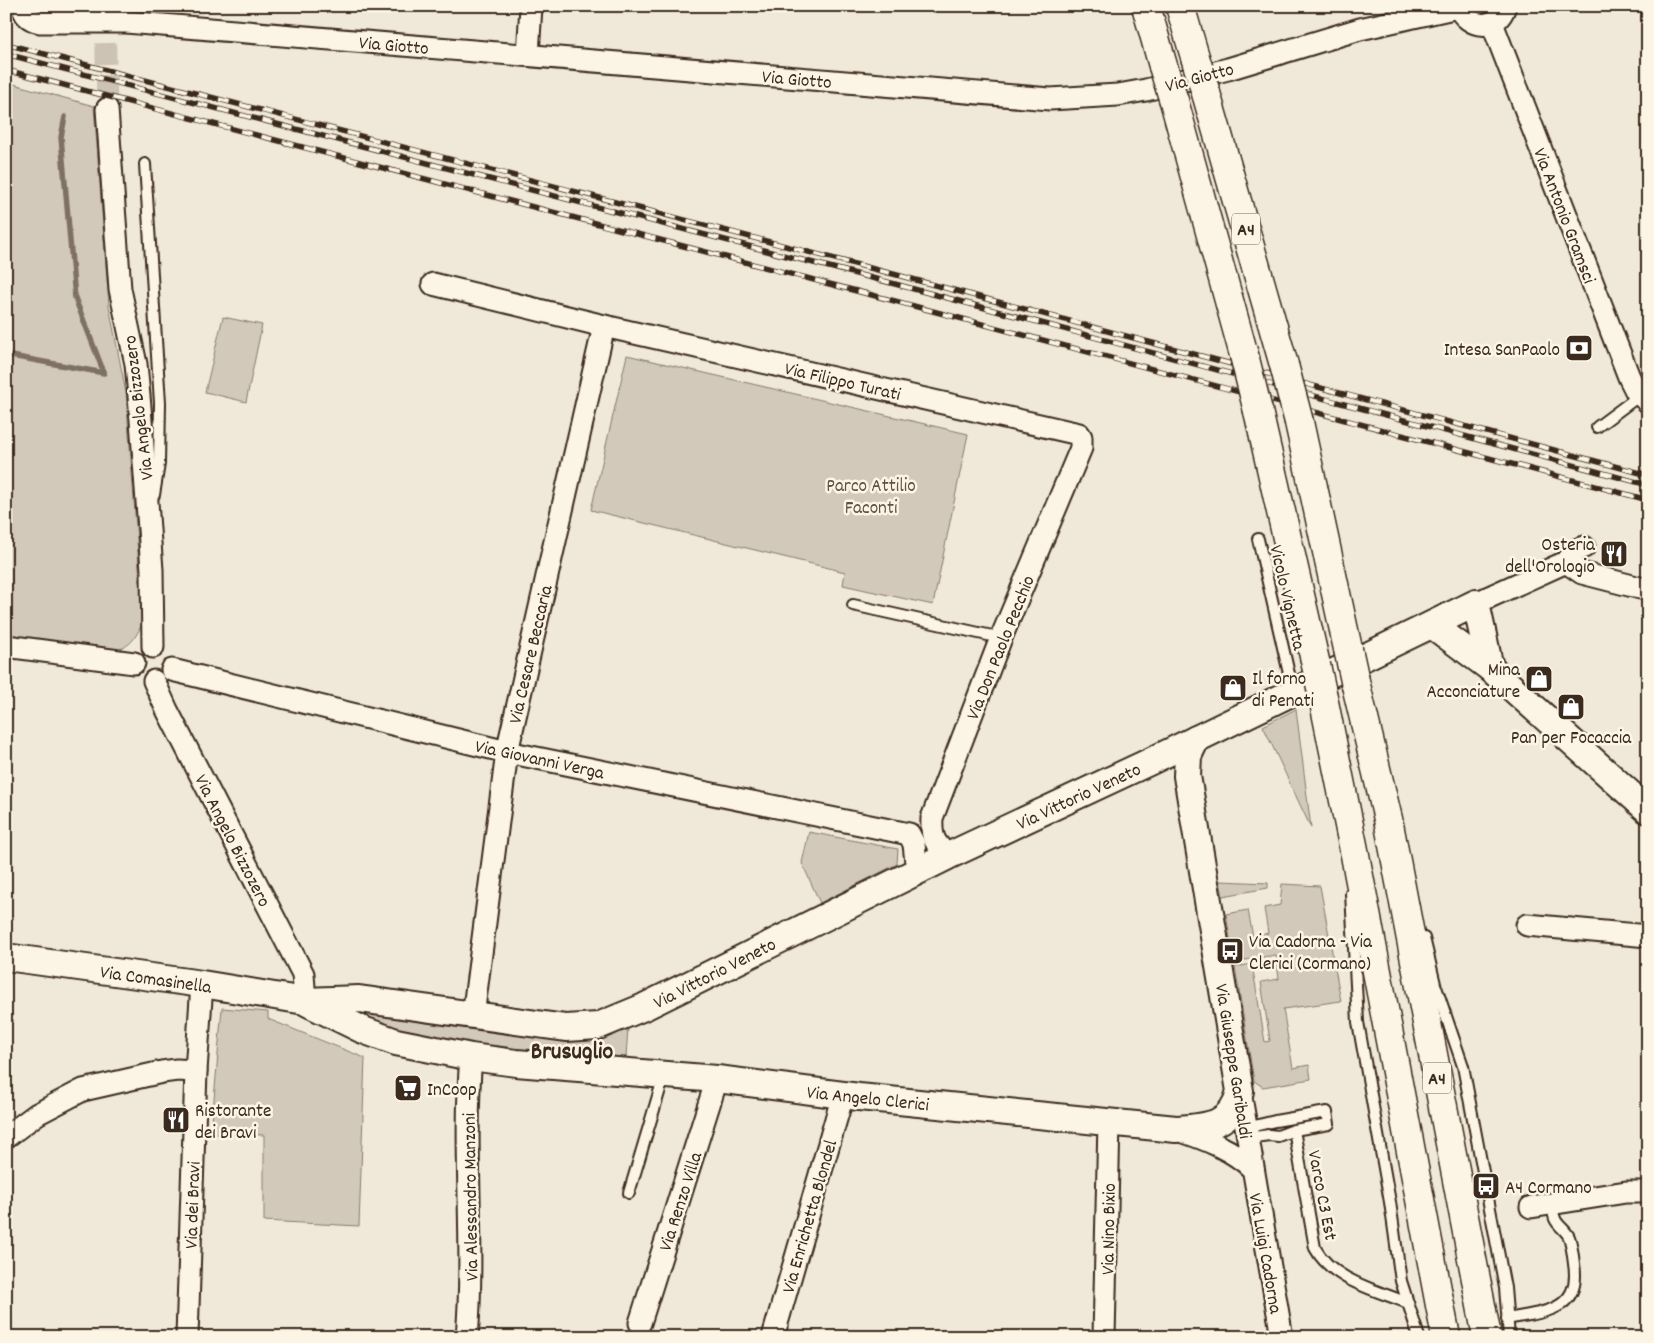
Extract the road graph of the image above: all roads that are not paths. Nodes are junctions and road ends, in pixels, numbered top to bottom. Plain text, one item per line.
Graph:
1 (23, 6) edge
2 (531, 6) edge
3 (1146, 6) edge
4 (1180, 6) edge
5 (1458, 7) edge
6 (1499, 14) edge
7 (528, 54) junction
8 (108, 109) tunnel mouth
9 (145, 164) dead end
10 (433, 284) dead end
11 (604, 326) junction
12 (1644, 399) edge
13 (1597, 427) dead end
14 (1081, 437) joint
15 (150, 525) junction
16 (1258, 538) dead end
17 (1584, 547) dead end
18 (1566, 562) junction
19 (1648, 590) edge
20 (1476, 604) junction
21 (854, 605) dead end
22 (1432, 625) junction
23 (1001, 638) junction
24 (6, 646) edge
25 (153, 647) junction
26 (134, 663) junction
27 (1490, 668) junction
28 (172, 670) junction
29 (154, 681) junction
30 (1293, 692) junction
31 (1196, 739) junction
32 (506, 752) junction
33 (1150, 762) junction
34 (1187, 776) junction
35 (1648, 810) edge
36 (932, 818) junction
37 (1388, 819) junction
38 (910, 834) junction
39 (1355, 855) junction
40 (948, 856) junction
41 (1407, 864) dead end
42 (917, 871) junction
43 (1527, 925) dead end
44 (1422, 929) dead end
45 (1648, 936) edge
46 (6, 957) edge
47 (202, 984) junction
48 (305, 1001) junction
49 (431, 1010) junction
50 (473, 1016) junction
51 (566, 1028) junction
52 (424, 1048) junction
53 (471, 1057) junction
54 (560, 1065) junction
55 (196, 1071) junction
56 (662, 1074) junction
57 (717, 1079) junction
58 (1240, 1091) junction
59 (843, 1095) junction
60 (1109, 1122) junction
61 (1176, 1129) junction
62 (1294, 1130) junction
63 (1247, 1133) junction
64 (6, 1137) edge
65 (1253, 1168) junction
66 (1648, 1192) edge
67 (629, 1193) dead end
68 (1542, 1205) joint
69 (1408, 1302) junction
70 (1507, 1318) junction
71 (640, 1323) dead end
72 (188, 1337) edge
73 (467, 1337) edge
74 (773, 1337) edge
75 (1104, 1337) edge
76 (1282, 1337) edge
77 (1419, 1337) edge
78 (1446, 1337) edge
79 (1486, 1337) edge
80 (1509, 1337) edge

1 - 7 street, Via Giotto
2 - 7 street
3 - 39 highway, A4, bridge
4 - 37 highway, A4, bridge
5 - 6 street
5 - 7 street, Via Giotto
6 - 12 street, Via Antonio Gramsci
8 - 15 street, Via Angelo Bizzozero
9 - 15 lane
10 - 11 street, Via Filippo Turati
11 - 14 street, Via Filippo Turati
11 - 32 street, Via Cesare Beccaria
12 - 13 lane
14 - 23 street, Via Don Paolo Pecchio
15 - 25 street, Via Angelo Bizzozero
16 - 30 lane, Vicolo Vignetta
17 - 18 street, Via Vittorio Veneto
18 - 19 street
18 - 20 street, Via Vittorio Veneto
20 - 22 street, Via Vittorio Veneto
20 - 27 street
21 - 23 lane
22 - 27 street
22 - 30 street, Via Vittorio Veneto
23 - 36 street, Via Don Paolo Pecchio
24 - 26 street
25 - 26 street
25 - 28 street
26 - 29 street
27 - 35 street
28 - 29 street
28 - 32 street, Via Giovanni Verga
29 - 48 street, Via Angelo Bizzozero
30 - 31 street, Via Vittorio Veneto
31 - 33 street, Via Vittorio Veneto
31 - 34 street, Via Giuseppe Garibaldi
32 - 38 street, Via Giovanni Verga
32 - 50 street, Via Cesare Beccaria
33 - 34 street
33 - 40 street, Via Vittorio Veneto
34 - 58 street, Via Giuseppe Garibaldi
36 - 38 street
36 - 40 street, Via Don Paolo Pecchio
37 - 41 lane
37 - 79 highway, A4
38 - 42 street
39 - 69 lane
39 - 78 highway, A4
40 - 42 street, Via Vittorio Veneto
42 - 51 street, Via Vittorio Veneto
43 - 45 street
44 - 70 lane
46 - 47 street, Via Comasinella
47 - 48 street, Via Comasinella
47 - 55 street, Via dei Bravi
48 - 49 street, Via Vittorio Veneto
48 - 52 street, Via Angelo Clerici
49 - 50 street, Via Vittorio Veneto
49 - 52 street
50 - 51 street, Via Vittorio Veneto
51 - 54 street
52 - 53 street, Via Angelo Clerici
53 - 54 street, Via Angelo Clerici
53 - 73 street, Via Alessandro Manzoni
54 - 56 street, Via Angelo Clerici
55 - 64 street
55 - 72 street, Via dei Bravi
56 - 57 street, Via Angelo Clerici
56 - 67 lane
57 - 59 street, Via Angelo Clerici
57 - 71 street, Via Renzo Villa
58 - 61 street, Via Angelo Clerici
58 - 63 street, Via Giuseppe Garibaldi
59 - 60 street, Via Angelo Clerici
59 - 74 street, Via Enrichetta Blondel
60 - 61 street, Via Angelo Clerici
60 - 75 street, Via Nino Bixio
61 - 65 street, Via Angelo Clerici
62 - 63 lane
62 - 63 lane
62 - 69 lane, Varco C3 Est
63 - 65 street, Via Giuseppe Garibaldi
65 - 76 street, Via Luigi Cadorna
66 - 68 street
68 - 70 lane
69 - 77 lane
70 - 80 lane

